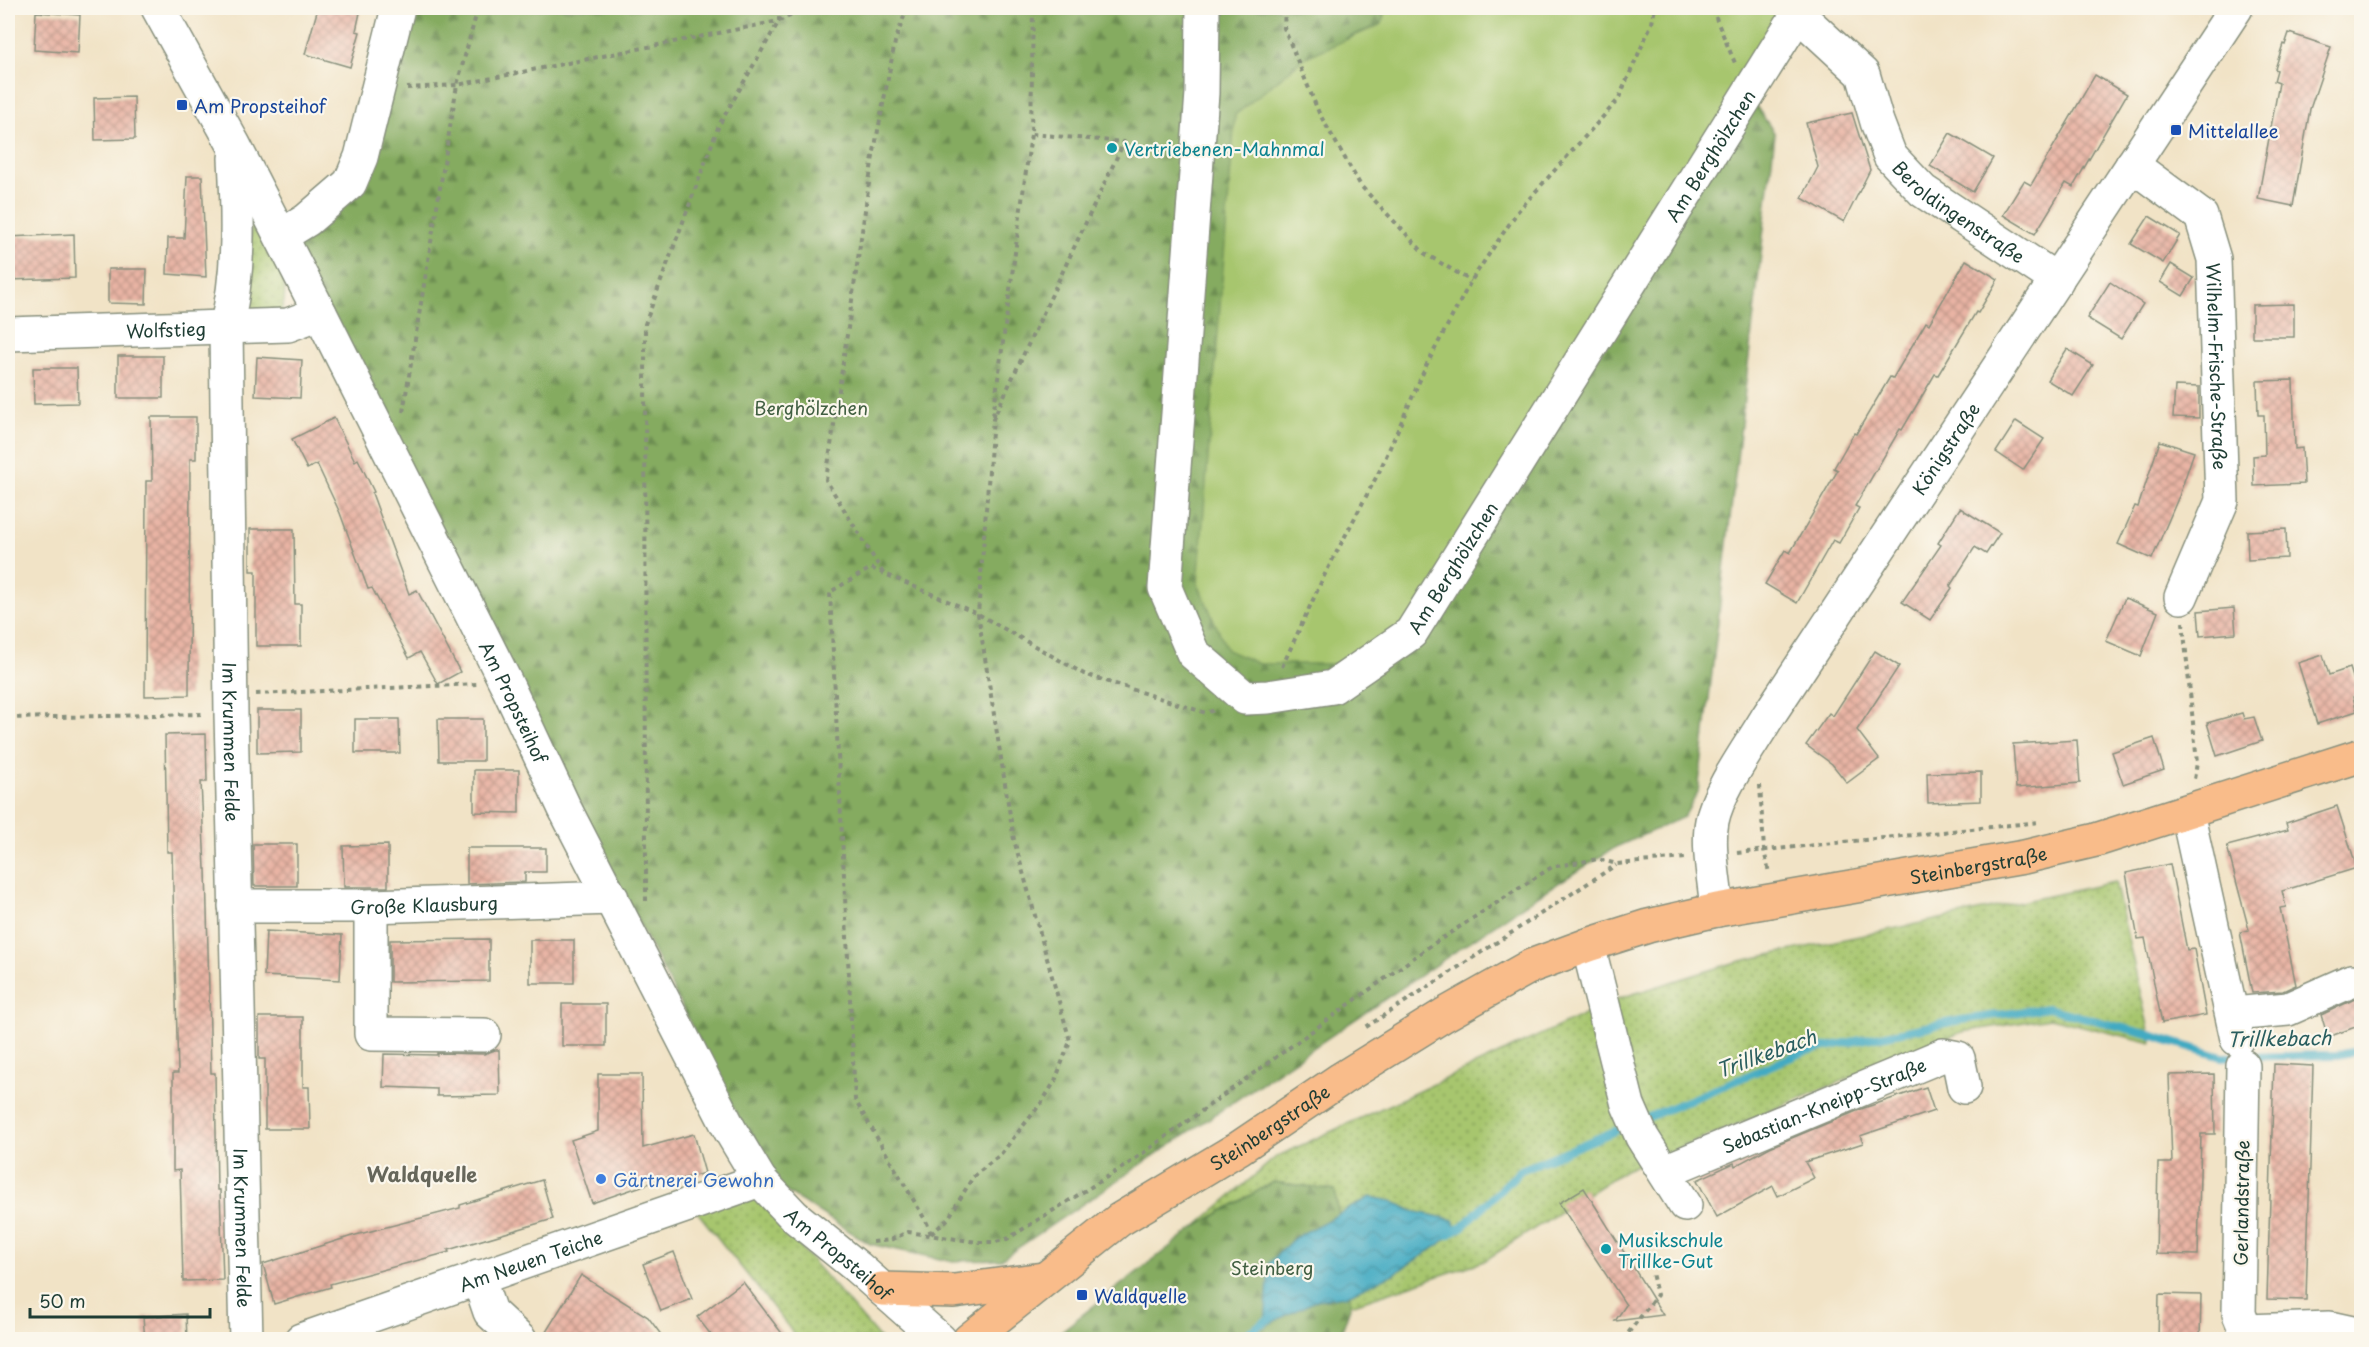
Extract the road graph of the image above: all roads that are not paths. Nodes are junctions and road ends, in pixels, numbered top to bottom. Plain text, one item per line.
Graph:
1 (158, 8) edge
2 (398, 8) edge
3 (1203, 8) edge
4 (2236, 8) edge
5 (1799, 11) edge
6 (234, 145) junction
7 (2132, 165) junction
8 (280, 236) junction
9 (2057, 280) junction
10 (321, 313) junction
11 (226, 328) junction
12 (8, 334) edge
13 (2181, 597) road end
14 (2361, 755) edge
15 (2187, 812) junction
16 (612, 898) junction
17 (235, 906) junction
18 (371, 906) junction
19 (1717, 910) junction
20 (1588, 945) junction
21 (2351, 981) dead end
22 (484, 1035) dead end
23 (2237, 1040) junction
24 (1964, 1088) dead end
25 (1665, 1172) junction
26 (760, 1180) junction
27 (1685, 1205) dead end
28 (1044, 1279) junction
29 (472, 1280) junction
30 (882, 1289) junction
31 (2246, 1335) edge
32 (2361, 1335) edge
33 (246, 1340) edge
34 (301, 1340) edge
35 (487, 1340) edge
36 (520, 1340) edge
37 (940, 1340) edge
38 (969, 1340) edge

1 - 6 street, Am Propsteihof
2 - 8 street
3 - 5 street, Am Berghölzchen
4 - 7 street, Königstraße
5 - 9 street, Beroldingenstraße
6 - 8 street, Am Propsteihof
6 - 11 street, Im Krummen Felde
7 - 9 street, Königstraße
7 - 13 street, Wilhelm-Frische-Straße
8 - 10 street, Am Propsteihof
9 - 19 street, Königstraße
10 - 11 street, Wolfstieg
10 - 16 street, Am Propsteihof
11 - 12 street, Wolfstieg
11 - 17 street, Im Krummen Felde
14 - 15 main road, Steinbergstraße
15 - 19 main road, Steinbergstraße
15 - 23 street, Gerlandstraße
16 - 18 street, Große Klausburg
16 - 26 street, Am Propsteihof
17 - 18 street, Große Klausburg
17 - 33 street, Im Krummen Felde
18 - 22 street
19 - 20 main road, Steinbergstraße
20 - 25 street
20 - 28 main road, Steinbergstraße
21 - 23 street
23 - 31 street, Gerlandstraße
24 - 25 street, Sebastian-Kneipp-Straße
25 - 27 street
26 - 29 street, Am Neuen Teiche
26 - 30 street, Am Propsteihof
28 - 30 main road
28 - 38 main road, Steinbergstraße
29 - 34 street, Am Neuen Teiche
29 - 35 street
29 - 36 street
30 - 37 street, Am Propsteihof
31 - 32 street

